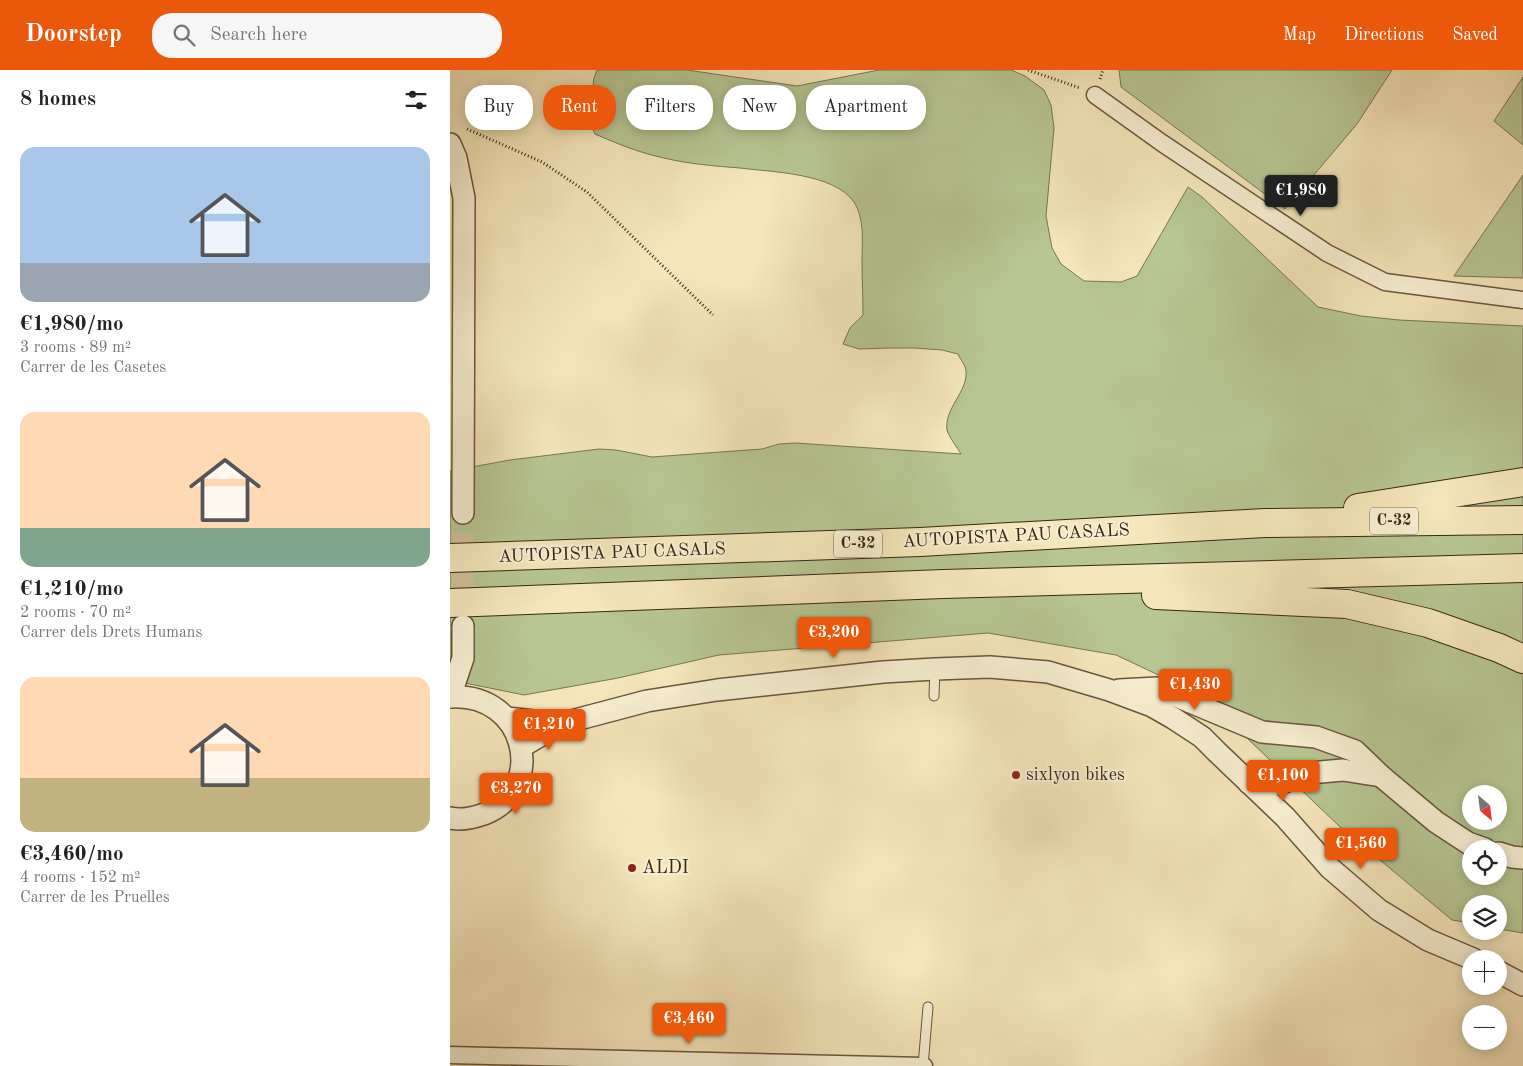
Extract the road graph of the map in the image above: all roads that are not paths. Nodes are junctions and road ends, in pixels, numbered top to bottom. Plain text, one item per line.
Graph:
1 (1095, 95) road end
2 (454, 135) edge
3 (1523, 300) edge
4 (1523, 482) edge
5 (463, 513) tunnel mouth
6 (1523, 520) edge
7 (1265, 523) junction
8 (450, 558) edge
9 (1523, 568) edge
10 (942, 584) junction
11 (456, 615) edge
12 (462, 658) junction
13 (1523, 659) edge
14 (934, 668) junction
15 (1109, 690) junction
16 (934, 696) dead end
17 (450, 697) edge
18 (479, 699) junction
19 (508, 718) junction
20 (560, 724) junction
21 (521, 747) junction
22 (1309, 773) junction
23 (1381, 776) junction
24 (1249, 783) junction
25 (1285, 817) junction
26 (450, 818) edge
27 (1463, 840) edge
28 (1507, 856) edge
29 (1523, 858) edge
30 (1462, 954) edge
31 (1507, 976) edge
32 (1523, 985) edge
33 (928, 1007) dead end
34 (450, 1055) edge
35 (924, 1066) edge

1 - 3 street
2 - 5 street
4 - 7 highway
6 - 7 highway, AUTOPISTA PAU CASALS / C-32
7 - 8 highway, AUTOPISTA PAU CASALS / C-32
9 - 10 highway
10 - 11 highway
10 - 13 highway
11 - 12 street
12 - 17 street
12 - 18 street
14 - 15 street
14 - 16 lane
14 - 20 street
15 - 23 street
15 - 24 street
17 - 18 street
18 - 19 street
19 - 20 street
19 - 21 street
20 - 21 street
21 - 26 street
22 - 23 street
22 - 24 street
22 - 25 street
23 - 27 street
24 - 25 street
25 - 30 street
28 - 29 street
31 - 32 street
33 - 35 lane
34 - 35 street

